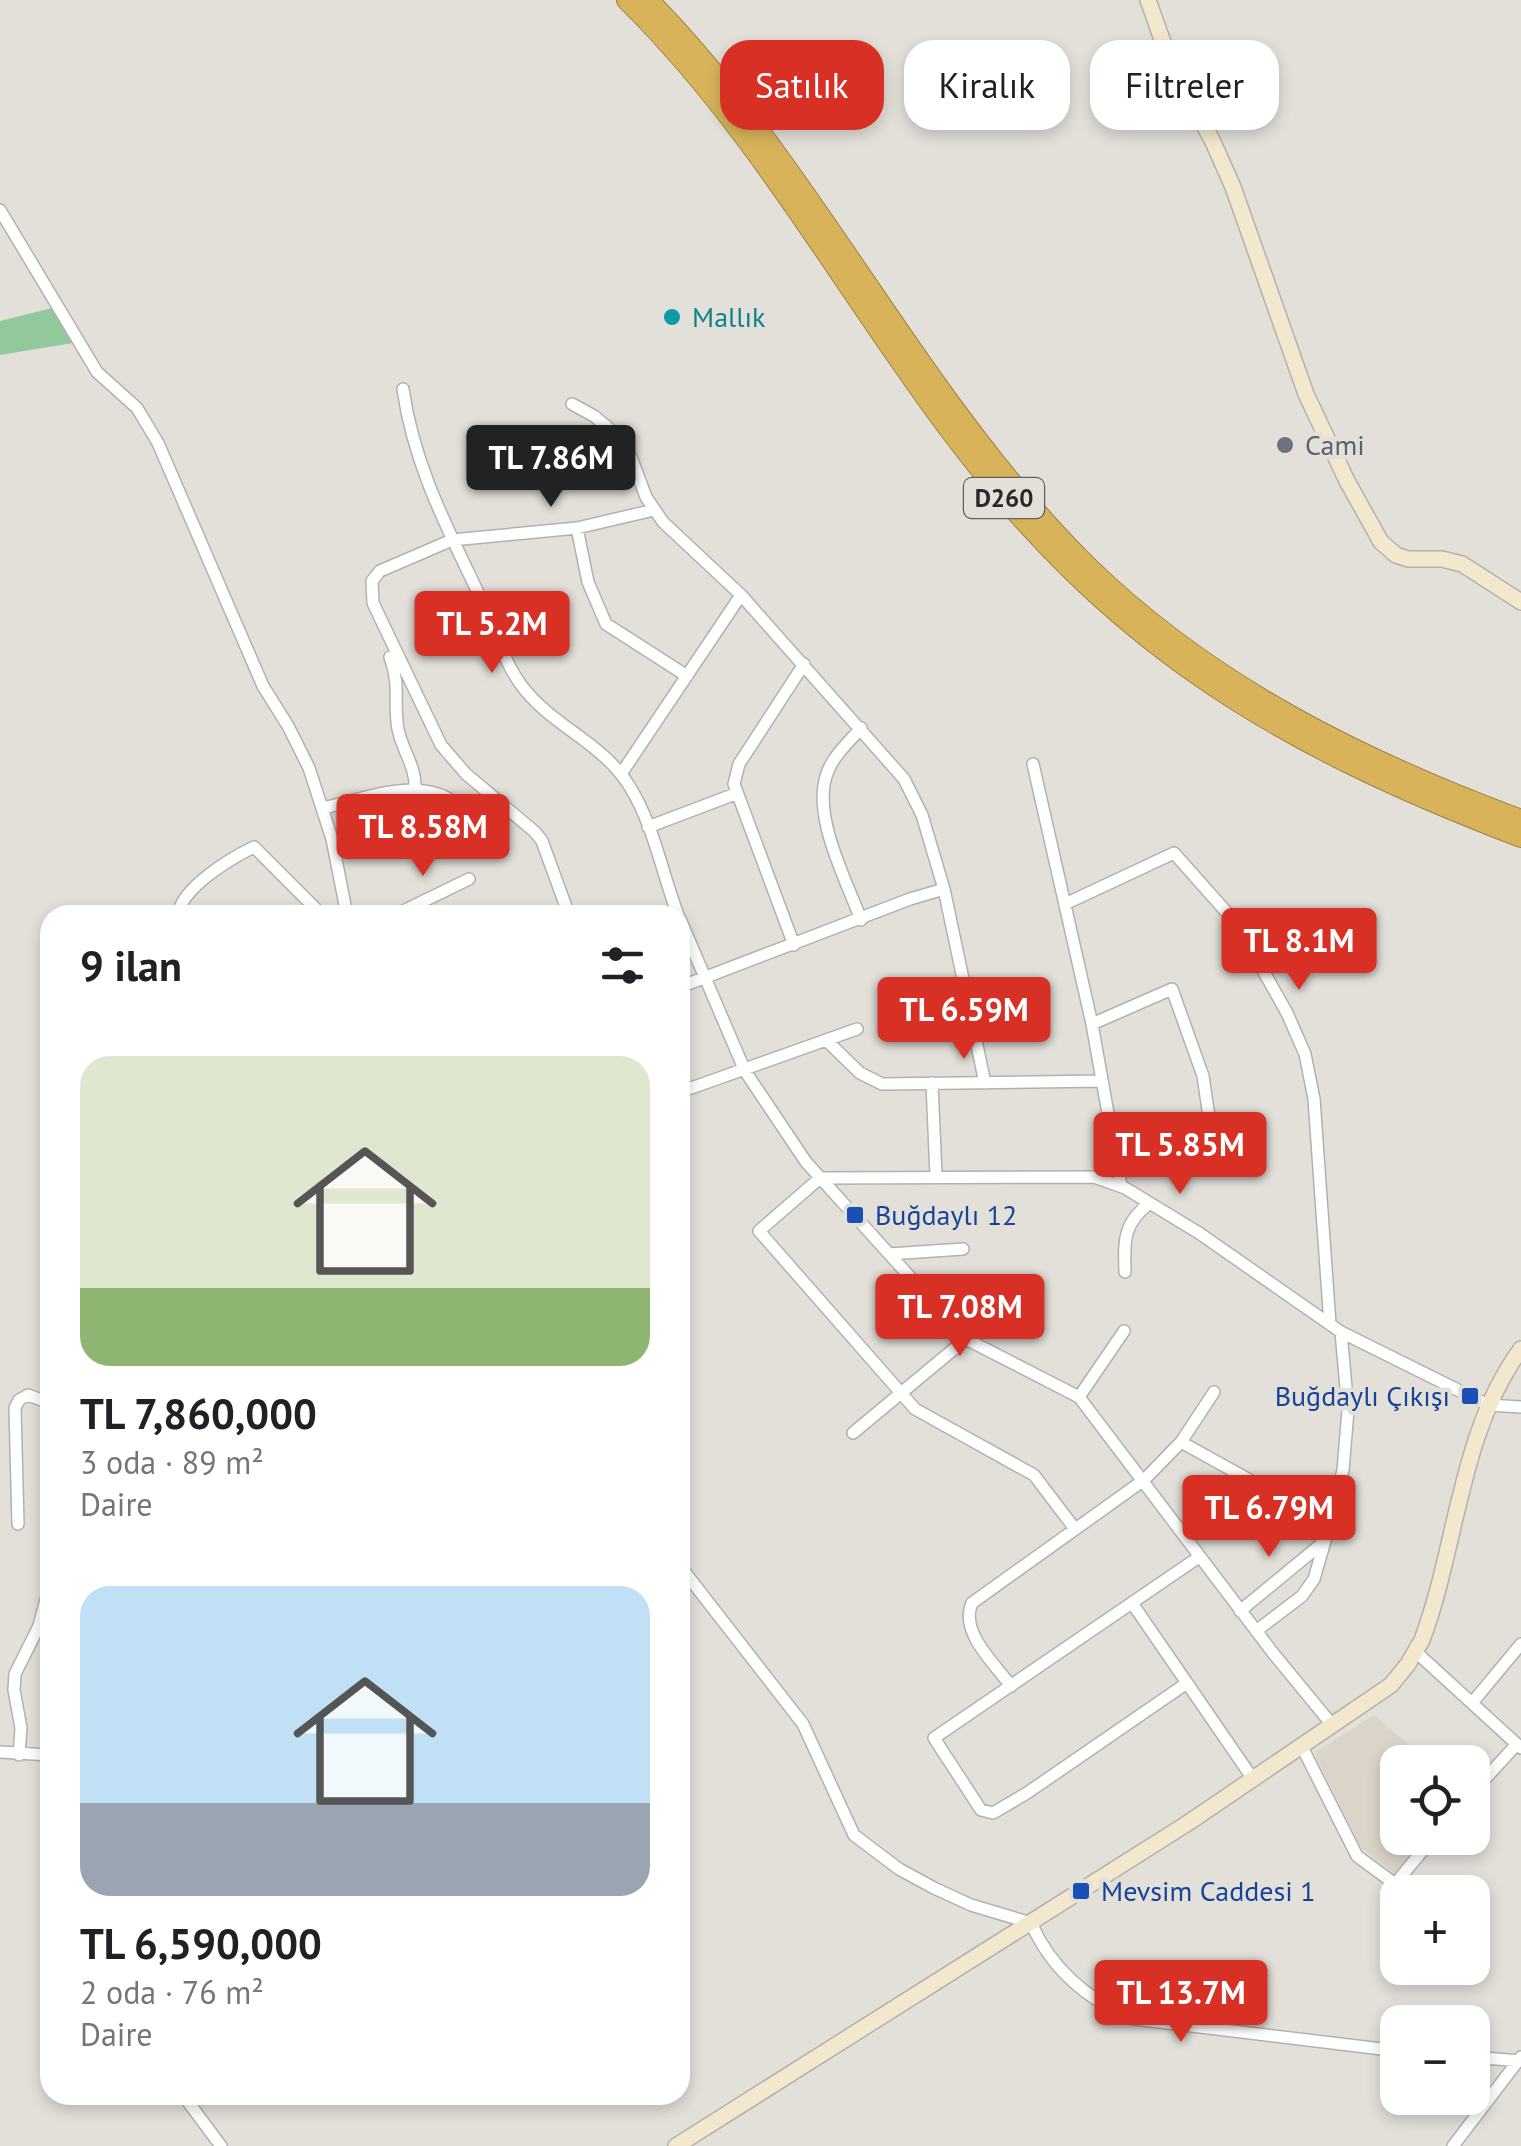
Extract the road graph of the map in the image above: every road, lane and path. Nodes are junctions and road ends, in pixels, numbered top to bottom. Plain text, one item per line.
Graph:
1 (627, 0) edge
2 (648, 0) edge
3 (1148, 0) edge
4 (0, 210) edge
5 (403, 389) dead end
6 (572, 404) dead end
7 (654, 510) junction
8 (577, 528) junction
9 (452, 540) junction
10 (740, 594) junction
11 (1521, 602) edge
12 (389, 640) junction
13 (804, 664) junction
14 (687, 676) junction
15 (861, 728) junction
16 (1034, 764) dead end
17 (621, 774) junction
18 (415, 791) junction
19 (736, 794) junction
20 (323, 808) junction
21 (461, 808) dead end
22 (1521, 820) edge
23 (648, 827) junction
24 (1521, 837) edge
25 (468, 880) dead end
26 (944, 890) junction
27 (1065, 904) junction
28 (181, 905) edge
29 (312, 905) edge
30 (344, 905) edge
31 (415, 905) edge
32 (565, 905) edge
33 (675, 905) edge
34 (862, 920) junction
35 (690, 944) edge
36 (794, 945) junction
37 (703, 976) junction
38 (690, 982) edge
39 (1092, 1024) junction
40 (857, 1029) dead end
41 (826, 1040) junction
42 (745, 1071) junction
43 (1102, 1080) junction
44 (986, 1082) junction
45 (932, 1084) junction
46 (690, 1089) edge
47 (1216, 1164) dead end
48 (936, 1176) junction
49 (820, 1178) junction
50 (1120, 1186) junction
51 (1150, 1203) junction
52 (963, 1249) dead end
53 (890, 1254) junction
54 (1126, 1272) dead end
55 (1336, 1328) junction
56 (1124, 1331) dead end
57 (966, 1339) junction
58 (1521, 1349) edge
59 (1214, 1392) dead end
60 (901, 1393) junction
61 (1079, 1398) junction
62 (40, 1399) edge
63 (1488, 1405) junction
64 (1521, 1407) edge
65 (853, 1433) dead end
66 (1182, 1442) junction
67 (1144, 1480) junction
68 (18, 1524) dead end
69 (1329, 1524) junction
70 (1075, 1529) junction
71 (1325, 1541) junction
72 (1199, 1557) junction
73 (690, 1579) edge
74 (1132, 1603) junction
75 (1240, 1611) junction
76 (40, 1622) edge
77 (1256, 1632) junction
78 (1521, 1644) edge
79 (1416, 1652) junction
80 (1186, 1682) junction
81 (1011, 1686) junction
82 (1472, 1703) junction
83 (1333, 1726) junction
84 (1519, 1746) edge
85 (1302, 1747) junction
86 (0, 1752) edge
87 (19, 1754) junction
88 (40, 1755) edge
89 (1490, 1775) edge
90 (1254, 1780) junction
91 (1419, 1855) edge
92 (1031, 1924) junction
93 (1380, 2049) edge
94 (1490, 2058) edge
95 (1521, 2061) edge
96 (190, 2105) edge
97 (221, 2146) edge
98 (676, 2146) edge
99 (1454, 2146) edge

1 - 24 highway, D260
2 - 22 highway, D260
3 - 11 street
4 - 20 street
5 - 9 street
6 - 7 street
7 - 8 street
7 - 10 street
8 - 9 street
8 - 14 street
9 - 12 street
9 - 17 street
10 - 13 street
10 - 14 street
12 - 18 street
12 - 32 street
13 - 15 street
13 - 19 street
14 - 17 street
15 - 26 street
15 - 34 street
16 - 27 street
17 - 23 street
18 - 20 street
18 - 21 street
19 - 23 street
19 - 36 street
20 - 30 street
23 - 33 street
25 - 31 street
26 - 34 street
26 - 44 street
27 - 39 street
27 - 55 street
28 - 29 street
34 - 36 street
35 - 37 street
36 - 37 street
37 - 38 street
37 - 42 street
39 - 43 street
39 - 47 street
40 - 41 street
41 - 42 street
41 - 45 street
42 - 46 street
42 - 49 street
43 - 44 street
43 - 50 street
44 - 45 street
45 - 48 street
48 - 49 street
48 - 50 street
49 - 53 street
49 - 60 street
50 - 51 street
51 - 54 street
51 - 55 street
52 - 53 street
53 - 57 street
55 - 63 street
55 - 69 street
56 - 61 street
57 - 60 street
57 - 61 street
58 - 63 street
59 - 66 street
60 - 65 street
60 - 70 street
61 - 67 street
62 - 68 street
63 - 64 street
63 - 79 street
66 - 67 street
66 - 69 street
67 - 70 street
67 - 72 street
69 - 71 street
70 - 81 street
71 - 75 street
71 - 77 street
72 - 74 street
72 - 75 street
73 - 92 street
74 - 80 street
74 - 81 street
75 - 77 street
76 - 87 street
77 - 83 street
78 - 82 street
79 - 82 street
79 - 83 street
80 - 81 street
80 - 90 street
82 - 84 street
83 - 85 street
84 - 89 street
85 - 90 street
85 - 91 street
86 - 87 street
87 - 88 street
90 - 92 street
92 - 93 street
92 - 98 street
94 - 95 street
95 - 99 street
96 - 97 street

